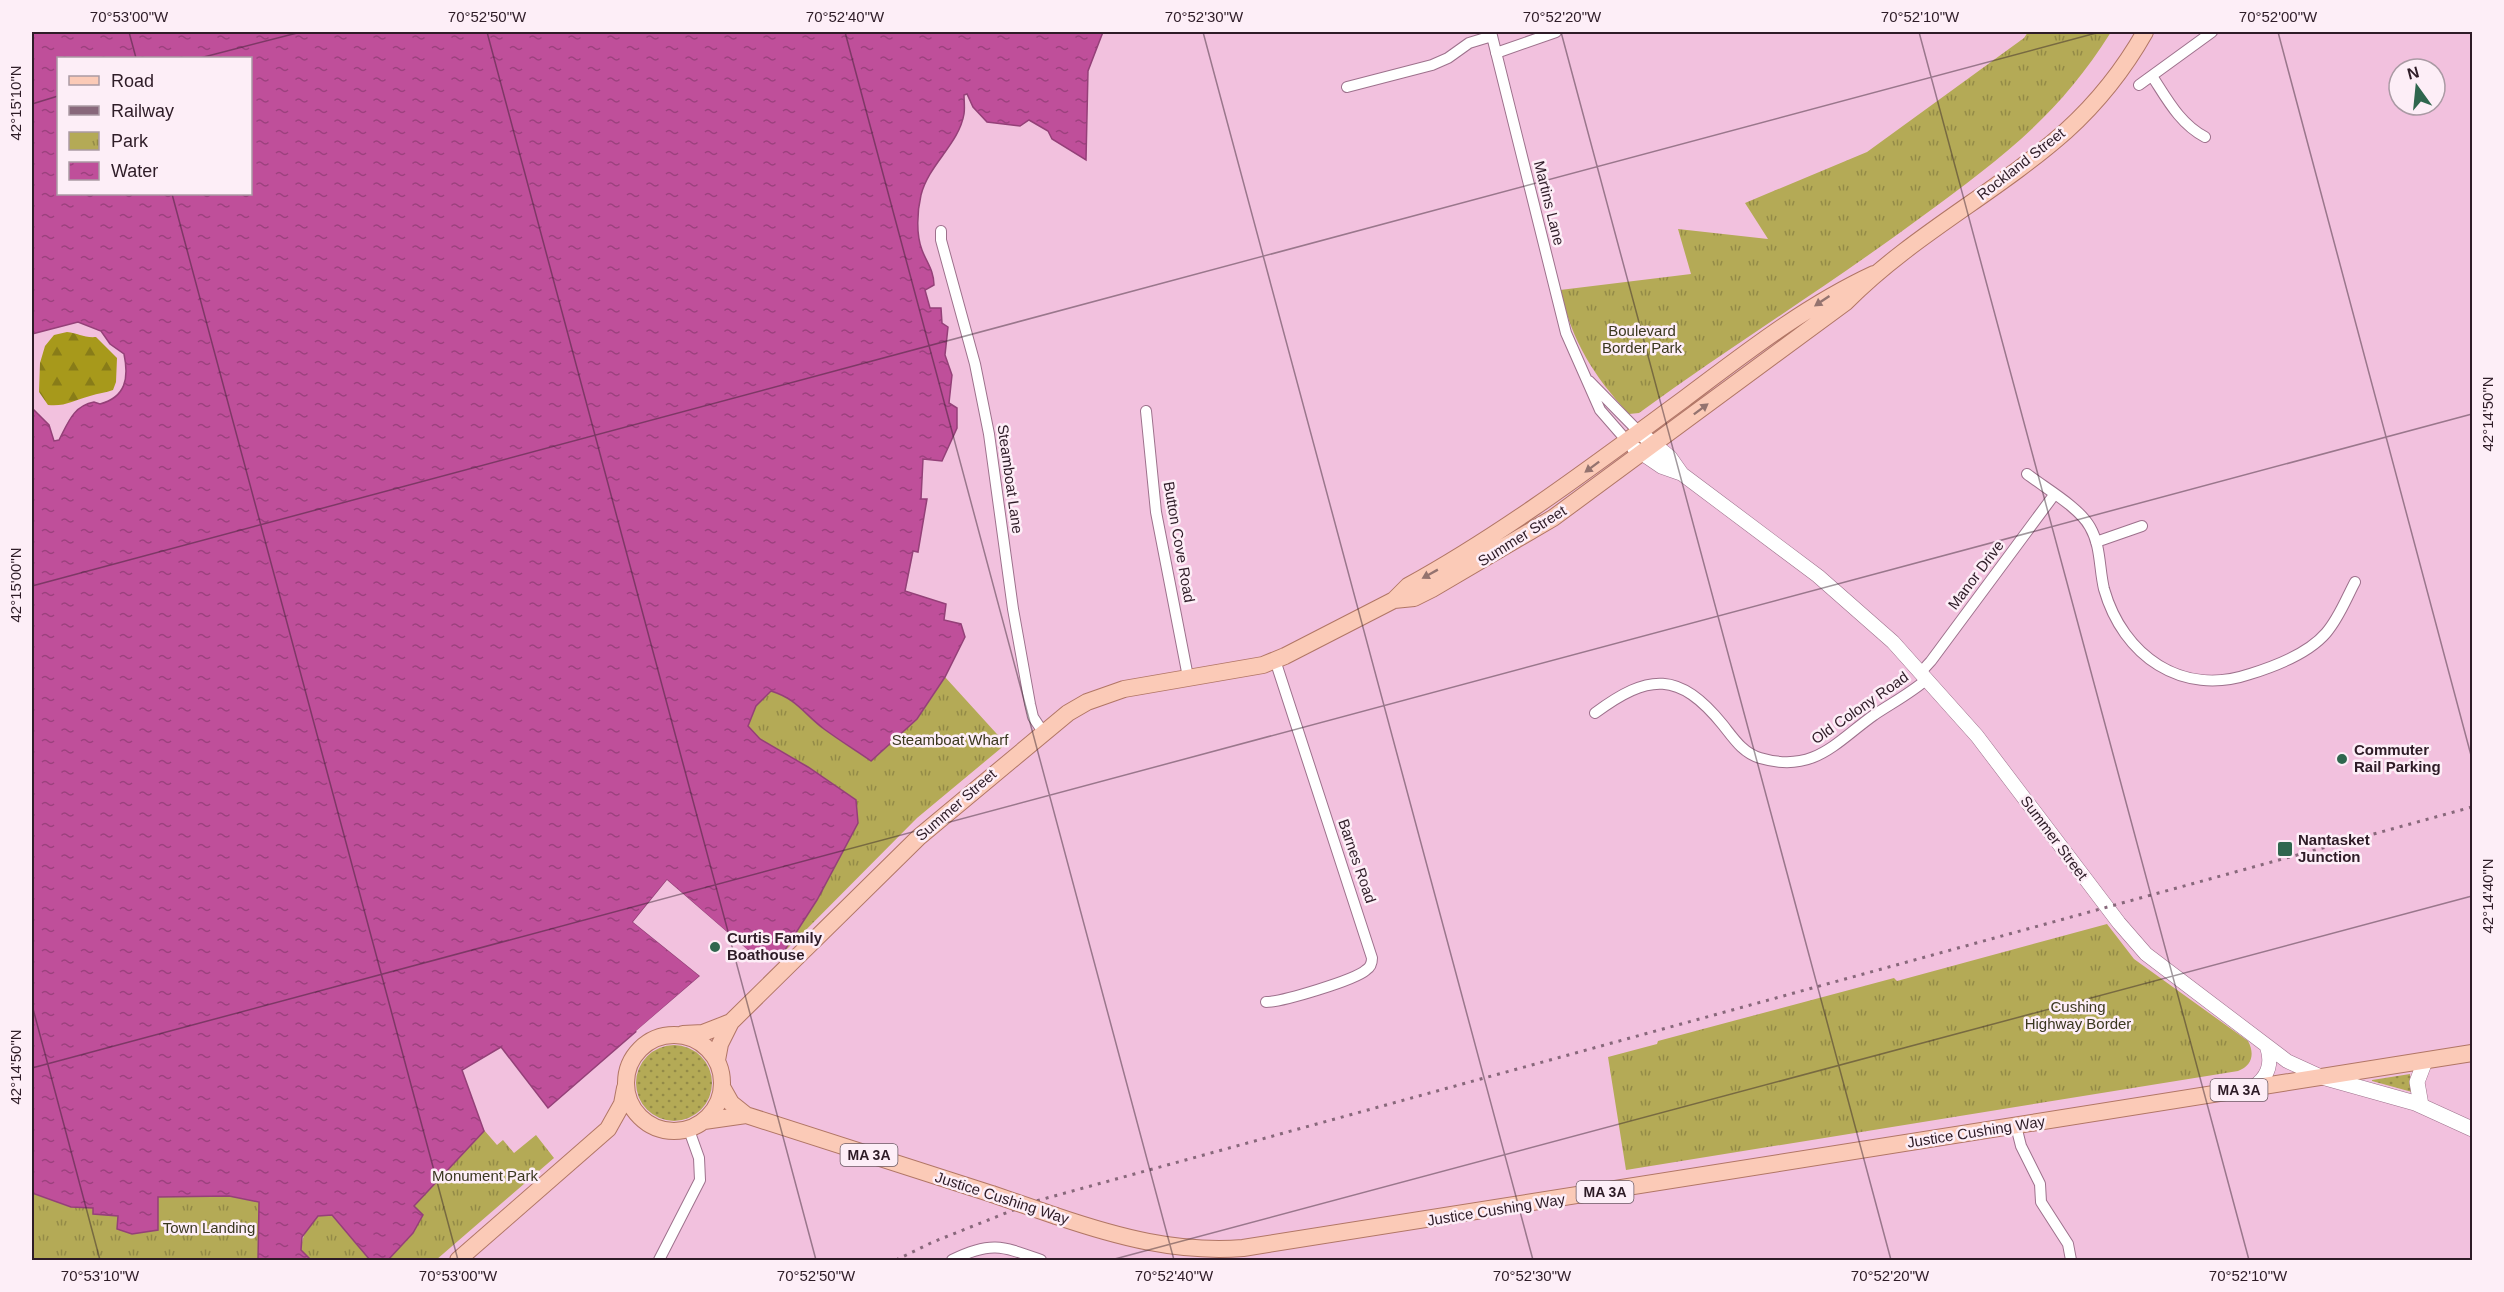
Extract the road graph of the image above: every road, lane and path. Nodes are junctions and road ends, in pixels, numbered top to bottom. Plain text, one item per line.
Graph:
1 (1556, 32) edge
2 (2146, 32) edge
3 (2212, 32) edge
4 (1491, 34) edge
5 (1496, 53) junction
6 (2152, 76) junction
7 (2139, 85) dead end
8 (1347, 87) dead end
9 (2205, 137) dead end
10 (940, 231) dead end
11 (1874, 274) junction
12 (1146, 411) dead end
13 (1633, 436) junction
14 (1648, 449) junction
15 (2027, 474) dead end
16 (2054, 495) junction
17 (2142, 526) dead end
18 (2096, 542) junction
19 (2355, 582) dead end
20 (1394, 600) junction
21 (1275, 660) junction
22 (1924, 675) junction
23 (1188, 677) junction
24 (1595, 713) dead end
25 (1042, 732) junction
26 (1266, 1002) dead end
27 (731, 1022) junction
28 (683, 1034) junction
29 (2267, 1047) junction
30 (2472, 1053) edge
31 (717, 1060) junction
32 (2425, 1061) junction
33 (2322, 1077) junction
34 (722, 1087) junction
35 (625, 1088) junction
36 (2252, 1088) junction
37 (2421, 1105) junction
38 (746, 1115) junction
39 (704, 1121) junction
40 (646, 1124) junction
41 (2016, 1126) junction
42 (609, 1129) junction
43 (689, 1130) junction
44 (2472, 1130) edge
45 (1244, 1254) edge
46 (458, 1260) edge
47 (659, 1260) edge
48 (952, 1260) edge
49 (1041, 1260) edge
50 (2071, 1260) edge

1 - 5 street
2 - 11 main road, Rockland Street
3 - 6 street
4 - 5 street, Martins Lane
4 - 8 street
5 - 13 street, Martins Lane
6 - 7 street
6 - 9 street
10 - 25 street, Steamboat Lane
11 -> 13 main road, Rockland Street
14 -> 11 main road, Rockland Street
12 - 23 street, Button Cove Road
13 - 14 street, Summer Street
13 -> 20 main road, Summer Street
14 - 20 main road, Summer Street
14 - 22 street, Summer Street
15 - 16 street
16 - 18 street
16 - 22 street, Manor Drive
17 - 18 street
18 - 19 street
20 - 21 main road, Summer Street
21 - 23 main road, Summer Street
21 - 26 street, Barnes Road
22 - 24 street, Old Colony Road
22 - 29 street, Summer Street
23 - 25 main road, Summer Street
25 - 27 main road, Summer Street
27 - 28 main road, Summer Street
27 - 31 main road, Summer Street
28 - 31 main road
28 - 35 main road
29 - 33 street, Summer Street
29 - 36 street
30 - 32 main road, Justice Cushing Way / MA 3A
31 - 34 main road, MA 3A
32 - 33 main road, Justice Cushing Way / MA 3A
32 - 37 main road
33 - 36 main road, Justice Cushing Way / MA 3A
33 - 37 main road, Summer Street
34 - 38 main road, Justice Cushing Way / MA 3A
34 - 39 main road
35 - 40 main road
35 - 42 main road
36 - 41 main road, Justice Cushing Way / MA 3A
37 - 44 main road, Summer Street
38 - 39 main road, Justice Cushing Way / MA 3A
38 - 45 main road, Justice Cushing Way / MA 3A, bridge
39 - 43 main road, MA 3A
40 - 42 main road
40 - 43 main road
41 - 45 main road, Justice Cushing Way / MA 3A
41 - 50 street
42 - 46 main road
43 - 47 street
48 - 49 street

